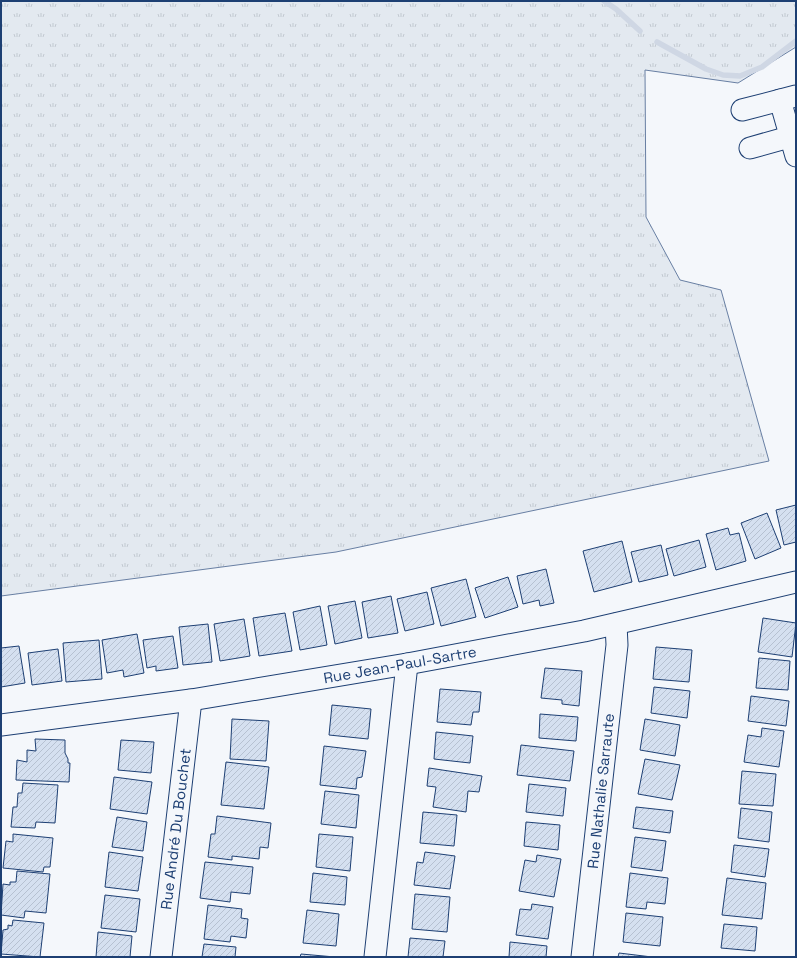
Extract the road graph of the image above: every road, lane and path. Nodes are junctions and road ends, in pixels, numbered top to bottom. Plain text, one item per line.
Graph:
1 (788, 98) edge
2 (742, 110) dead end
3 (794, 143) edge
4 (750, 148) dead end
5 (796, 582) edge
6 (616, 624) junction
7 (408, 664) junction
8 (192, 700) junction
9 (1, 725) edge
10 (161, 957) edge
11 (375, 957) edge
12 (582, 957) edge

1 - 2 street
1 - 3 street
3 - 4 street
5 - 6 street, Rue Jean-Paul-Sartre
6 - 7 street, Rue Jean-Paul-Sartre
6 - 12 street, Rue Nathalie Sarraute
7 - 8 street, Rue Jean-Paul-Sartre
7 - 11 street
8 - 9 street, Rue Jean-Paul-Sartre
8 - 10 street, Rue André Du Bouchet

